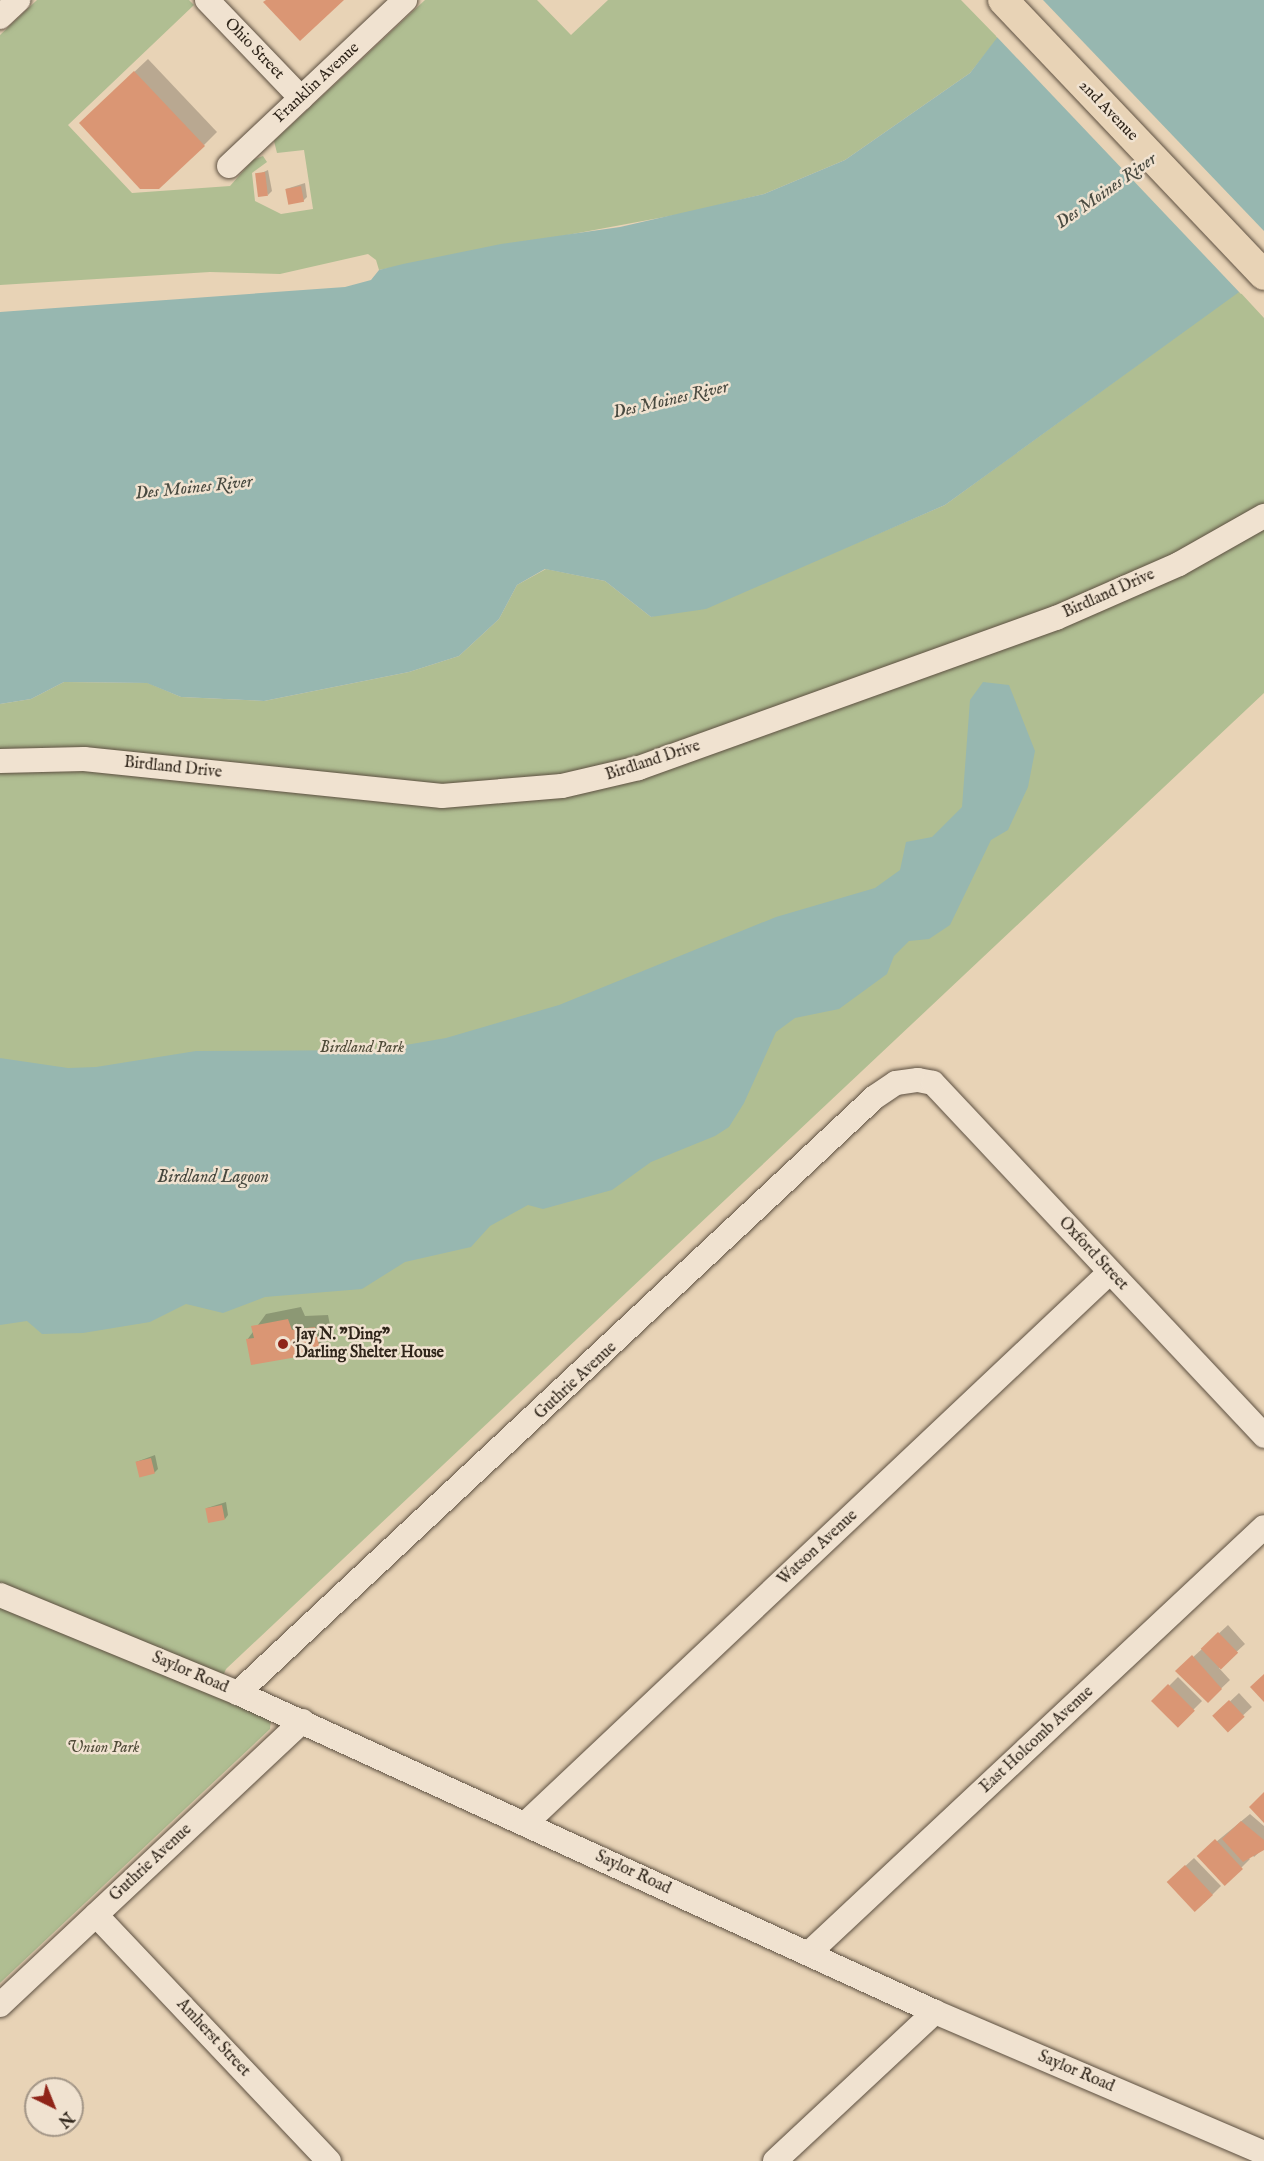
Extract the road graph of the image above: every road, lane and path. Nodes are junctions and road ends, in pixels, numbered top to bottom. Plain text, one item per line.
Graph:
1 (18, 0) edge
2 (207, 0) edge
3 (405, 0) edge
4 (1003, 0) edge
5 (0, 17) edge
6 (301, 98) junction
7 (229, 166) dead end
8 (1264, 274) edge
9 (1264, 516) edge
10 (0, 761) edge
11 (918, 1080) joint
12 (1110, 1272) junction
13 (1264, 1436) edge
14 (1264, 1527) edge
15 (0, 1595) edge
16 (238, 1693) junction
17 (302, 1721) junction
18 (525, 1824) junction
19 (96, 1915) junction
20 (809, 1953) junction
21 (0, 2005) edge
22 (935, 2012) junction
23 (1257, 2152) edge
24 (329, 2161) edge
25 (775, 2161) edge

1 - 5 street
2 - 6 street, Ohio Street
3 - 6 street, Franklin Avenue
4 - 8 main road, 2nd Avenue
6 - 7 street, Franklin Avenue
9 - 10 street, Birdland Drive
11 - 12 street, Oxford Street
11 - 16 street, Guthrie Avenue
12 - 13 street, Oxford Street
12 - 18 street, Watson Avenue
14 - 20 street, East Holcomb Avenue
15 - 16 street, Saylor Road
16 - 17 street, Saylor Road
17 - 18 street, Saylor Road
17 - 19 street, Guthrie Avenue
18 - 20 street, Saylor Road
19 - 21 street, Guthrie Avenue
19 - 24 street, Amherst Street
20 - 22 street, Saylor Road
22 - 23 street, Saylor Road
22 - 25 street

